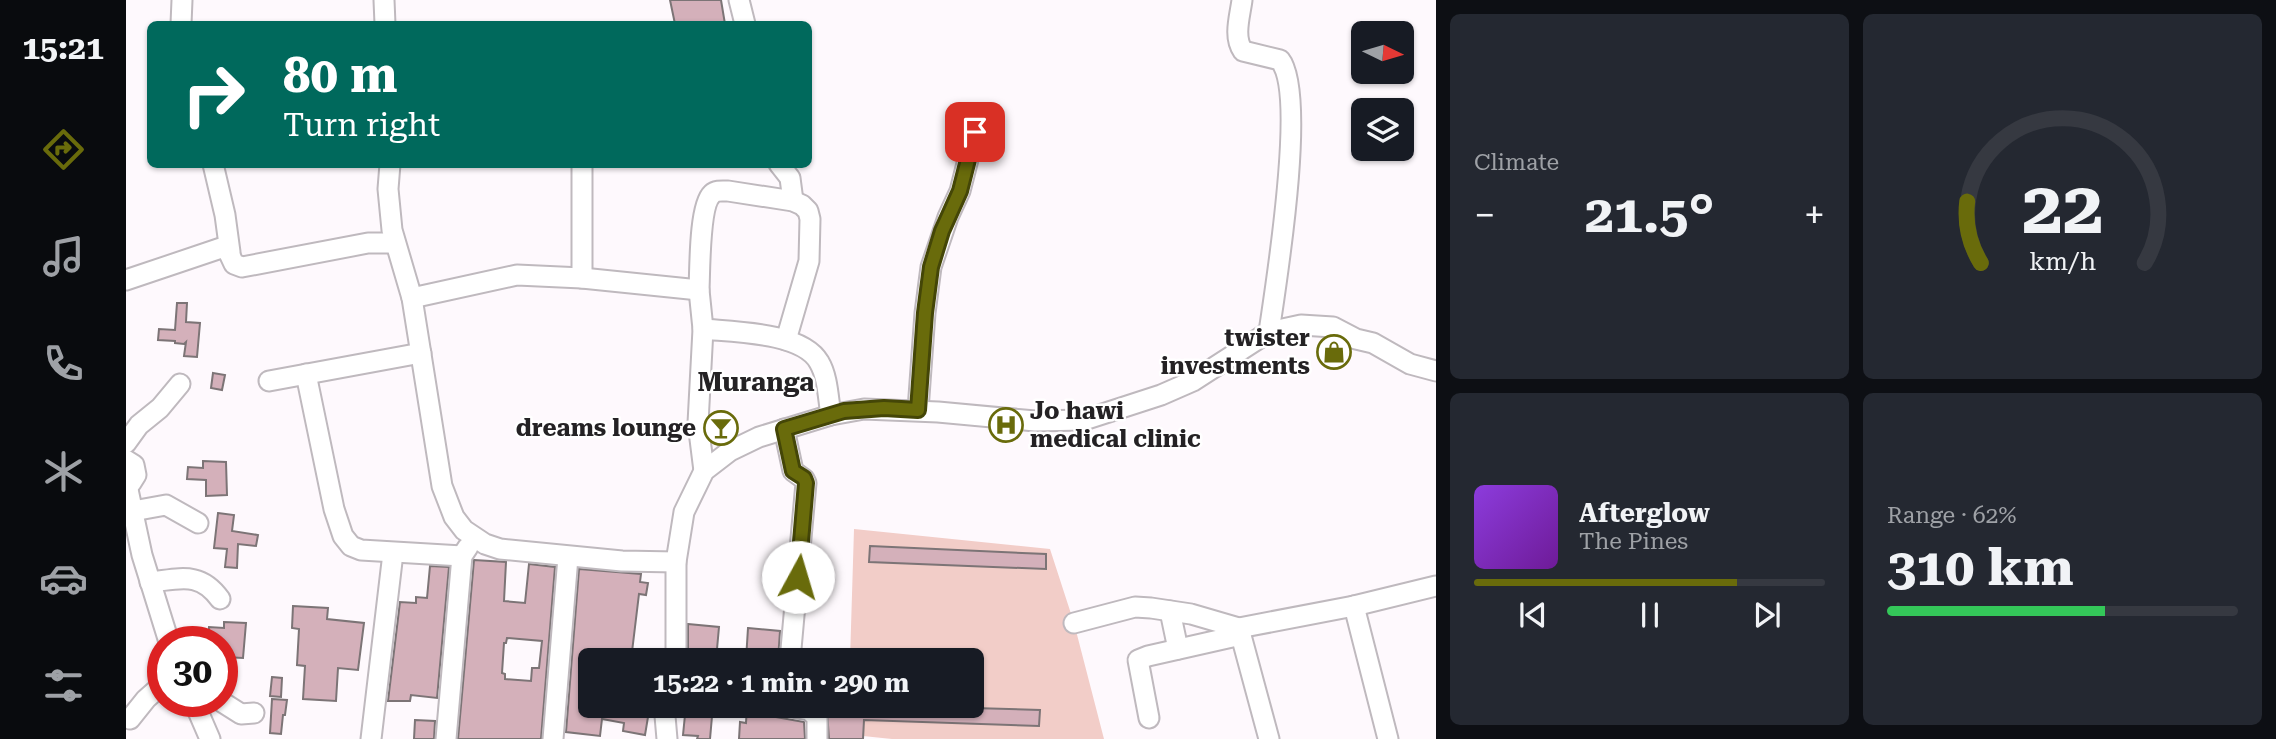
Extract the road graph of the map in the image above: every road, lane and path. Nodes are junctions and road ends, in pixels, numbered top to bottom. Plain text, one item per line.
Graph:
1 (182, 0) edge
2 (384, 0) edge
3 (739, 0) edge
4 (1242, 0) edge
5 (180, 21) edge
6 (385, 21) edge
7 (744, 21) edge
8 (975, 132) dead end
9 (214, 168) edge
10 (390, 168) edge
11 (582, 168) edge
12 (782, 168) edge
13 (793, 201) junction
14 (395, 243) junction
15 (230, 252) junction
16 (582, 278) junction
17 (126, 280) edge
18 (699, 290) junction
19 (412, 298) junction
20 (703, 329) junction
21 (1269, 332) junction
22 (786, 340) junction
23 (421, 353) junction
24 (1436, 371) edge
25 (306, 374) junction
26 (269, 381) dead end
27 (180, 384) dead end
28 (918, 410) junction
29 (831, 415) junction
30 (784, 429) junction
31 (126, 443) edge
32 (126, 460) edge
33 (704, 471) junction
34 (127, 485) edge
35 (133, 511) junction
36 (198, 523) dead end
37 (474, 538) junction
38 (393, 553) junction
39 (134, 556) edge
40 (462, 556) junction
41 (568, 556) junction
42 (676, 562) junction
43 (150, 582) junction
44 (1436, 586) edge
45 (220, 599) dead end
46 (1354, 606) junction
47 (1170, 611) junction
48 (1074, 623) dead end
49 (164, 626) edge
50 (1240, 632) junction
51 (676, 648) edge
52 (791, 648) edge
53 (1178, 649) junction
54 (147, 698) edge
55 (238, 712) edge
56 (254, 713) dead end
57 (200, 717) edge
58 (665, 718) edge
59 (817, 718) edge
60 (1149, 718) dead end
61 (130, 719) dead end
62 (210, 739) edge
63 (371, 739) edge
64 (446, 739) edge
65 (553, 739) edge
66 (667, 739) edge
67 (817, 739) edge
68 (1269, 739) edge
69 (1388, 739) edge

1 - 5 street
2 - 6 street
3 - 7 street
4 - 21 street
8 - 28 street
9 - 15 street
10 - 14 street
11 - 16 street
12 - 13 street
13 - 18 street
13 - 22 street
14 - 15 street
14 - 19 street
15 - 17 street
16 - 18 street
16 - 19 street
18 - 20 street
19 - 23 street
20 - 22 street
20 - 33 street
21 - 24 street
21 - 28 street
22 - 29 street
23 - 25 street
23 - 37 street
25 - 26 street
25 - 38 street
27 - 31 street
28 - 29 street
29 - 30 street
30 - 33 street
30 - 52 street
32 - 34 street
33 - 42 street
34 - 35 street
35 - 36 street
35 - 39 street
37 - 40 street
37 - 41 street
38 - 40 street
38 - 63 street
39 - 43 street
40 - 64 street
41 - 42 street
41 - 65 street
42 - 51 street
43 - 45 street
43 - 49 street
44 - 46 street
46 - 50 street
46 - 69 street
47 - 48 street
47 - 50 street
47 - 53 street
50 - 53 street
50 - 68 street
53 - 60 street
54 - 61 street
55 - 56 street
57 - 62 street
58 - 66 street
59 - 67 street

